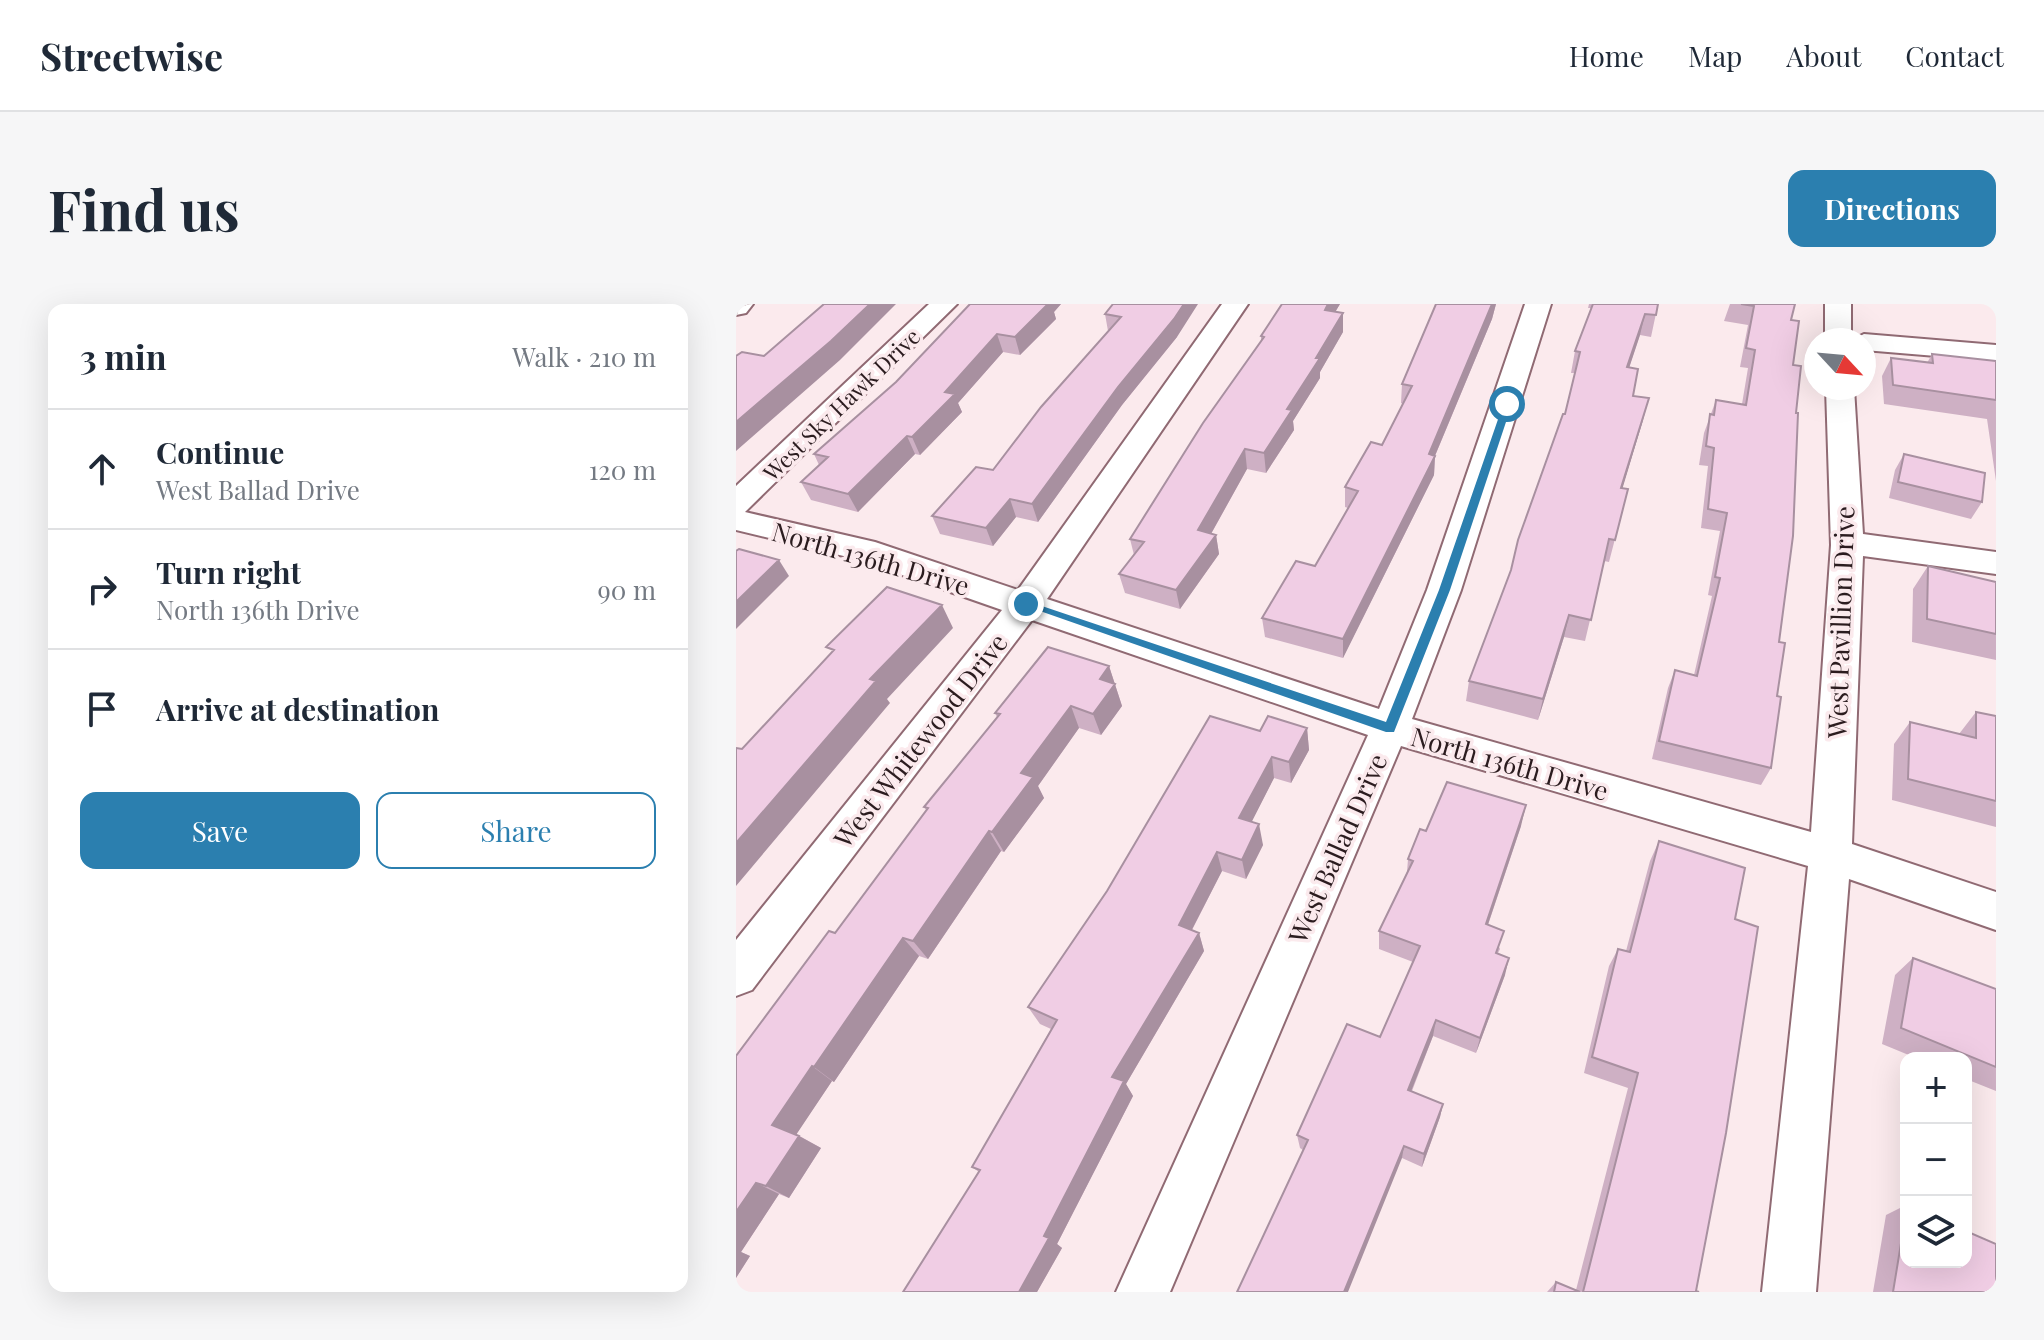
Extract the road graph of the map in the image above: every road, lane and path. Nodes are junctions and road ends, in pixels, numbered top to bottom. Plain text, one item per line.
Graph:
1 (944, 304) edge
2 (1235, 304) edge
3 (1538, 304) edge
4 (1838, 304) edge
5 (1844, 328) edge
6 (1876, 343) edge
7 (1996, 353) edge
8 (1841, 400) edge
9 (736, 504) edge
10 (736, 520) edge
11 (1847, 543) junction
12 (1996, 563) edge
13 (1026, 604) junction
14 (1390, 728) junction
15 (1830, 855) junction
16 (1996, 911) edge
17 (736, 975) edge
18 (1143, 1292) edge
19 (1789, 1292) edge

1 - 9 street, West Sky Hawk Drive
2 - 13 street, West Whitewood Drive
3 - 14 street, West Ballad Drive
4 - 5 street
6 - 7 street
8 - 11 street, West Pavillion Drive
10 - 13 street, North 136th Drive
11 - 12 street
11 - 15 street, West Pavillion Drive
13 - 14 street, North 136th Drive
13 - 17 street, West Whitewood Drive
14 - 15 street, North 136th Drive
14 - 18 street, West Ballad Drive
15 - 16 street
15 - 19 street, West Pavillion Drive

